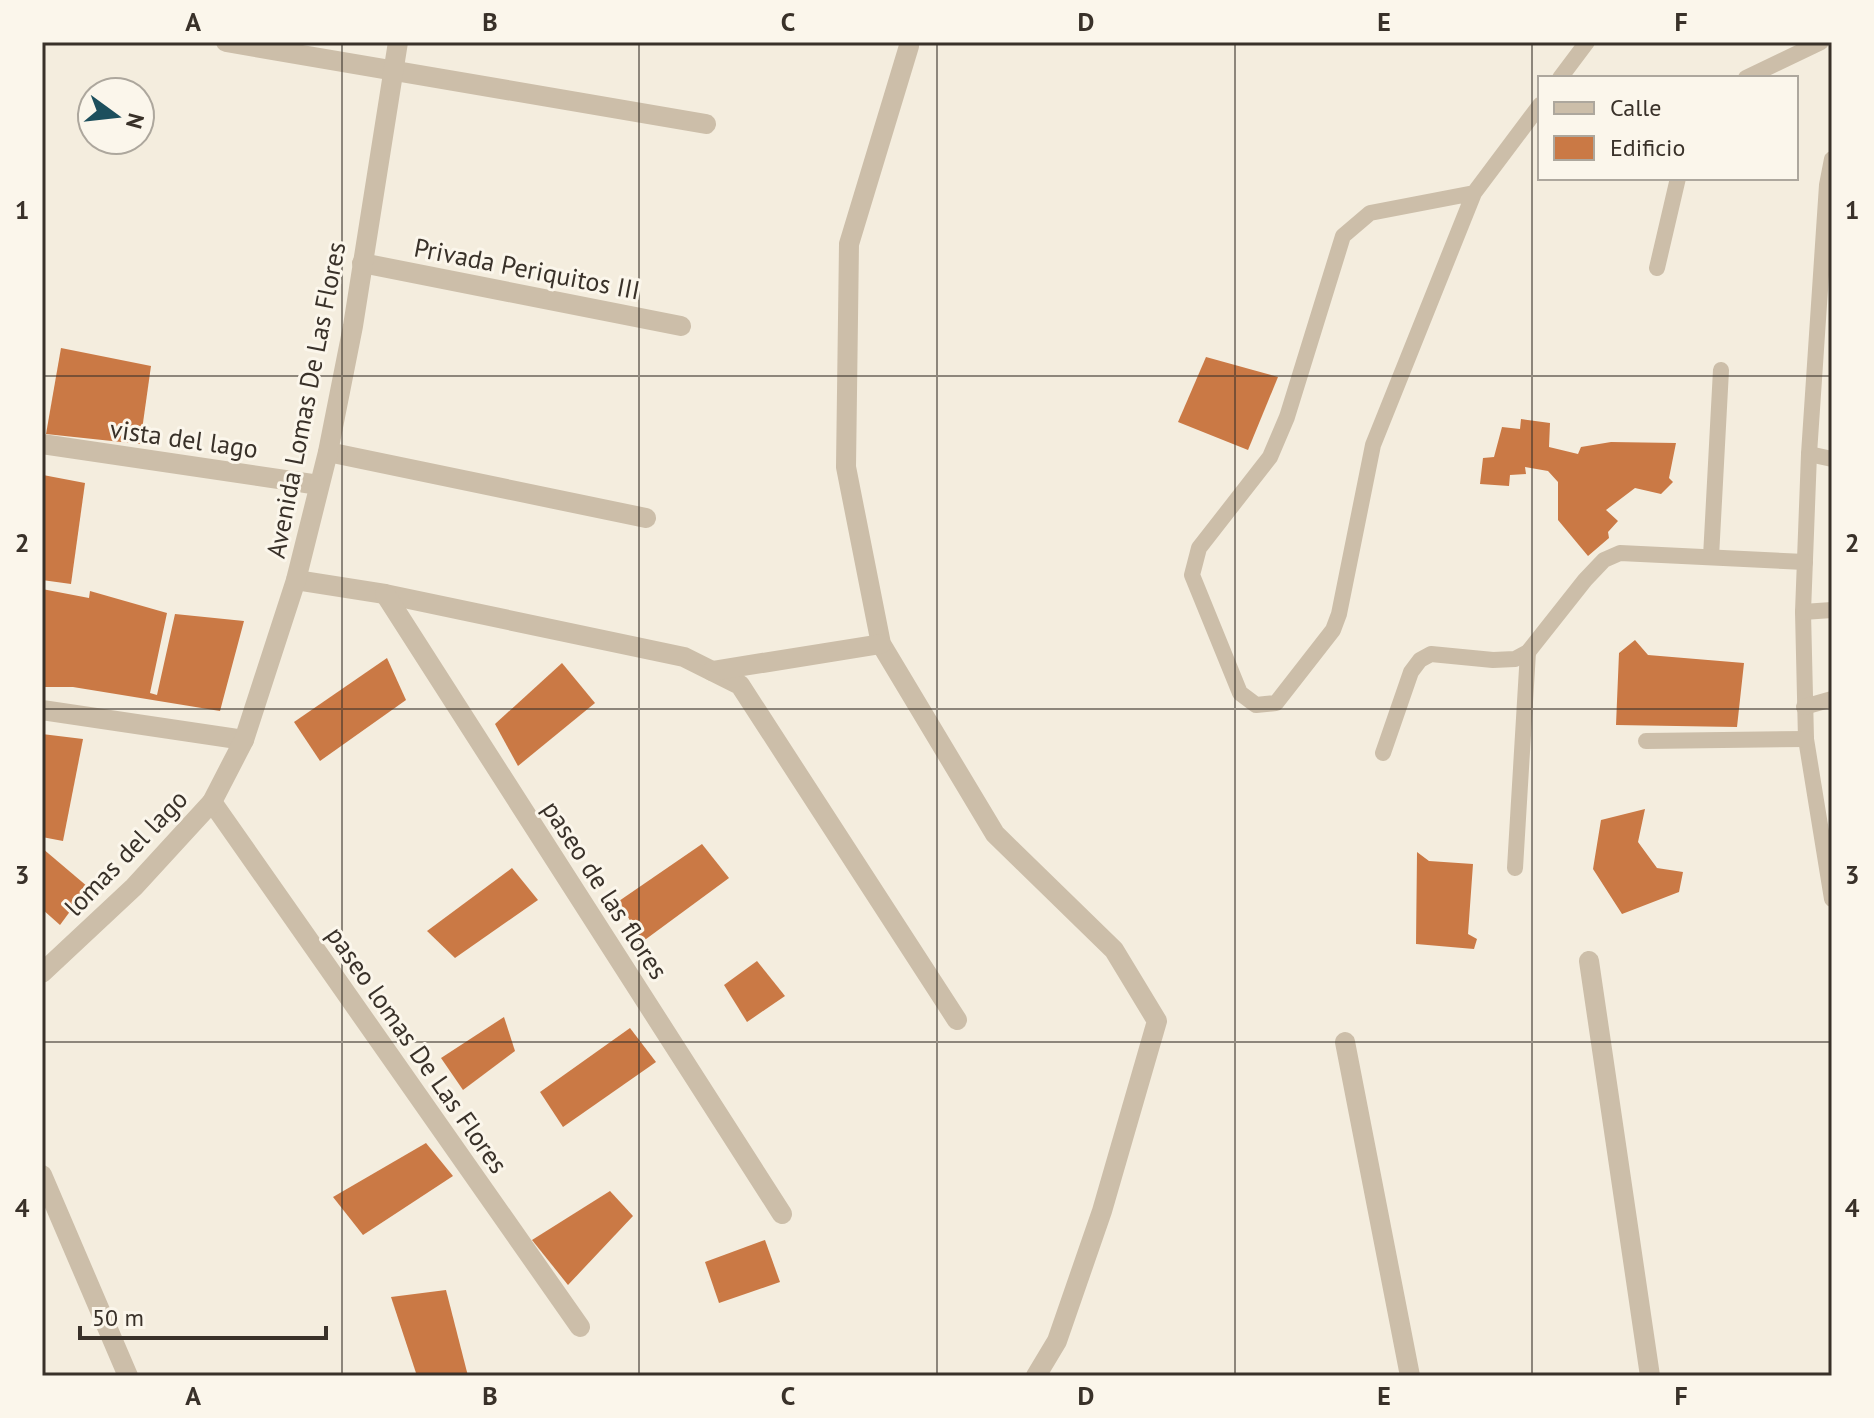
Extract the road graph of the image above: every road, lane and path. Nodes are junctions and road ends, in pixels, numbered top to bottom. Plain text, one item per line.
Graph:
1 (226, 42) edge
2 (398, 42) edge
3 (1587, 42) edge
4 (1823, 42) edge
5 (1832, 44) edge
6 (909, 46) dead end
7 (394, 70) junction
8 (1562, 76) edge
9 (1750, 76) edge
10 (1538, 108) edge
11 (706, 124) dead end
12 (1832, 159) edge
13 (1678, 180) edge
14 (1474, 193) junction
15 (362, 263) junction
16 (1657, 268) dead end
17 (681, 326) dead end
18 (1721, 370) dead end
19 (42, 444) edge
20 (328, 452) junction
21 (1809, 454) junction
22 (1832, 459) edge
23 (319, 485) junction
24 (646, 518) dead end
25 (1711, 557) junction
26 (1805, 562) junction
27 (296, 580) junction
28 (385, 594) junction
29 (1832, 610) edge
30 (1803, 612) junction
31 (881, 644) junction
32 (1528, 652) junction
33 (712, 671) junction
34 (1832, 699) edge
35 (1804, 707) junction
36 (42, 710) edge
37 (1806, 739) junction
38 (244, 740) junction
39 (1646, 741) dead end
40 (1383, 753) dead end
41 (212, 802) junction
42 (1515, 868) dead end
43 (1832, 899) edge
44 (1589, 961) dead end
45 (42, 973) edge
46 (957, 1020) dead end
47 (1345, 1042) dead end
48 (42, 1175) edge
49 (782, 1214) dead end
50 (580, 1327) dead end
51 (128, 1376) edge
52 (1036, 1376) edge
53 (1410, 1376) edge
54 (1650, 1376) edge

1 - 7 street
2 - 7 street, Avenida Lomas De Las Flores
3 - 8 lane
4 - 5 lane
4 - 9 lane
6 - 31 street
7 - 11 street
7 - 15 street, Avenida Lomas De Las Flores
10 - 14 lane
12 - 21 lane
13 - 16 lane
14 - 14 lane
15 - 17 street, Privada Periquitos III
15 - 20 street, Avenida Lomas De Las Flores
18 - 25 lane
19 - 23 street, vista del lago
20 - 23 street, Avenida Lomas De Las Flores
20 - 24 street
21 - 22 lane
21 - 26 lane
23 - 27 street, Avenida Lomas De Las Flores
25 - 26 lane
25 - 32 lane
26 - 30 lane
27 - 28 street
27 - 38 street, Avenida Lomas De Las Flores
28 - 33 street
28 - 49 street, paseo de las flores
29 - 30 lane
30 - 35 lane
31 - 33 street
31 - 52 street
32 - 40 lane
32 - 42 lane
33 - 46 street
34 - 35 lane
35 - 37 lane
36 - 38 street
37 - 39 lane
37 - 43 lane
38 - 41 street, Avenida Lomas De Las Flores
41 - 45 street, lomas del lago
41 - 50 street, paseo lomas De Las Flores
44 - 54 street
47 - 53 street
48 - 51 street

